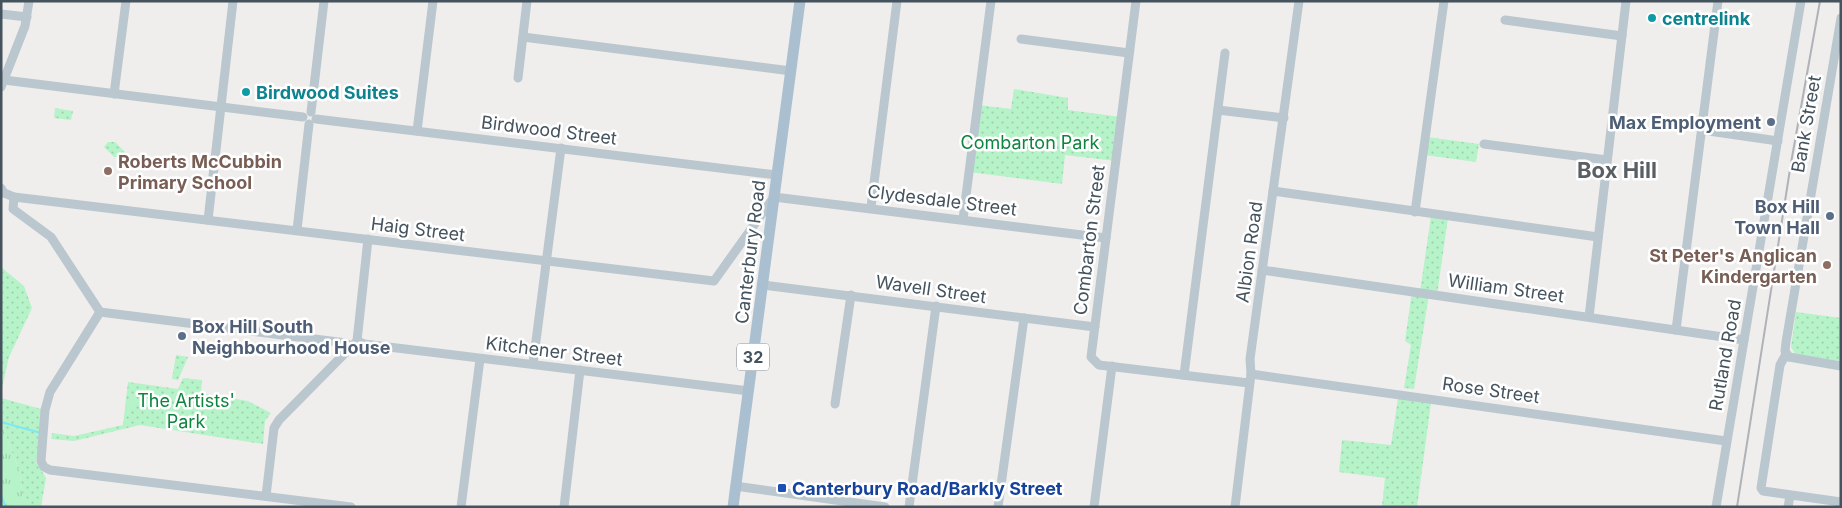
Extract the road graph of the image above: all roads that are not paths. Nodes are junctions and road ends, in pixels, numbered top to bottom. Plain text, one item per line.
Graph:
1 (29, 1) edge
2 (126, 1) edge
3 (233, 1) edge
4 (324, 1) edge
5 (433, 1) edge
6 (527, 1) edge
7 (800, 1) edge
8 (897, 1) edge
9 (991, 1) edge
10 (1136, 1) edge
11 (1299, 1) edge
12 (1444, 1) edge
13 (1626, 1) edge
14 (1718, 1) edge
15 (1802, 1) edge
16 (1, 14) edge
17 (26, 17) junction
18 (1841, 18) edge
19 (1505, 20) dead end
20 (1622, 36) junction
21 (523, 37) junction
22 (1021, 39) dead end
23 (1129, 53) junction
24 (1225, 53) dead end
25 (791, 71) junction
26 (518, 78) dead end
27 (3, 84) edge
28 (114, 94) junction
29 (220, 107) junction
30 (1218, 110) junction
31 (310, 118) junction
32 (1284, 118) junction
33 (1702, 130) junction
34 (418, 131) junction
35 (1778, 141) junction
36 (1484, 144) dead end
37 (561, 148) junction
38 (1607, 160) junction
39 (777, 175) junction
40 (1, 188) edge
41 (1273, 191) junction
42 (774, 196) junction
43 (14, 197) junction
44 (871, 207) junction
45 (1415, 212) junction
46 (963, 219) junction
47 (208, 220) junction
48 (297, 230) junction
49 (1598, 237) junction
50 (1106, 238) junction
51 (368, 239) junction
52 (546, 261) junction
53 (1262, 270) junction
54 (763, 285) junction
55 (851, 295) junction
56 (936, 306) junction
57 (100, 312) junction
58 (1589, 316) junction
59 (1024, 318) junction
60 (1095, 327) junction
61 (1676, 330) junction
62 (1744, 340) junction
63 (353, 344) junction
64 (1787, 356) junction
65 (480, 359) junction
66 (1094, 362) joint
67 (533, 364) junction
68 (1112, 366) junction
69 (1841, 366) edge
70 (580, 370) junction
71 (1184, 375) junction
72 (1250, 379) junction
73 (749, 391) junction
74 (835, 404) dead end
75 (1726, 441) junction
76 (735, 486) junction
77 (266, 496) junction
78 (1790, 496) junction
79 (1841, 502) edge
80 (351, 507) edge
81 (461, 507) edge
82 (564, 507) edge
83 (733, 507) edge
84 (885, 507) edge
85 (909, 507) edge
86 (998, 507) edge
87 (1094, 507) edge
88 (1235, 507) edge
89 (1716, 507) edge
90 (1788, 507) edge

1 - 17 street
2 - 28 street
3 - 29 street
4 - 31 street
5 - 34 street
6 - 21 street
7 - 25 main road, Canterbury Road / 32
8 - 44 street
9 - 46 street
10 - 23 street, Combarton Street
11 - 32 street, Albion Road
12 - 45 street
13 - 20 street
14 - 33 street
15 - 35 street, Rutland Road
16 - 17 street
17 - 27 street
18 - 64 street, Bank Street
19 - 20 street
20 - 38 street
21 - 25 street
21 - 26 street
22 - 23 street
23 - 50 street, Combarton Street
24 - 30 street
25 - 39 main road, Canterbury Road / 32
27 - 28 street, Birdwood Street
28 - 29 street, Birdwood Street
29 - 31 street, Birdwood Street
29 - 47 street
30 - 32 street
30 - 71 street
31 - 34 street, Birdwood Street
31 - 48 street
32 - 41 street, Albion Road
33 - 35 street
33 - 61 street
34 - 37 street, Birdwood Street
35 - 62 street, Rutland Road
36 - 38 street
37 - 39 street, Birdwood Street
37 - 52 street
38 - 49 street
39 - 42 main road, Canterbury Road / 32
40 - 43 street
41 - 45 street
41 - 53 street, Albion Road
42 - 44 street, Clydesdale Street
42 - 52 street, Haig Street
42 - 54 main road, Canterbury Road / 32
43 - 47 street, Haig Street
43 - 57 street
44 - 46 street, Clydesdale Street
45 - 49 street
46 - 50 street, Clydesdale Street
47 - 48 street, Haig Street
48 - 51 street, Haig Street
49 - 58 street
50 - 60 street, Combarton Street
51 - 52 street, Haig Street
51 - 63 street
52 - 67 street
53 - 58 street, William Street
53 - 72 street, Albion Road
54 - 55 street, Wavell Street
54 - 73 main road, Canterbury Road / 32
55 - 56 street, Wavell Street
55 - 74 street
56 - 59 street, Wavell Street
56 - 85 street
57 - 63 street, Kitchener Street
57 - 77 street
58 - 61 street, William Street
59 - 60 street, Wavell Street
59 - 86 street
60 - 66 street, Combarton Street
61 - 62 street, William Street
62 - 75 street, Rutland Road
63 - 65 street, Kitchener Street
63 - 77 street
64 - 69 street
64 - 78 street, Bank Street
65 - 67 street, Kitchener Street
65 - 81 street
66 - 68 street, Rose Street
67 - 70 street, Kitchener Street
68 - 71 street, Rose Street
68 - 87 street
70 - 73 street, Kitchener Street
70 - 82 street
71 - 72 street, Rose Street
72 - 75 street, Rose Street
72 - 88 street, Albion Road
73 - 76 main road, Canterbury Road / 32
75 - 89 street, Rutland Road
76 - 83 main road, Canterbury Road / 32
76 - 84 street
77 - 80 street
78 - 79 street
78 - 90 street

